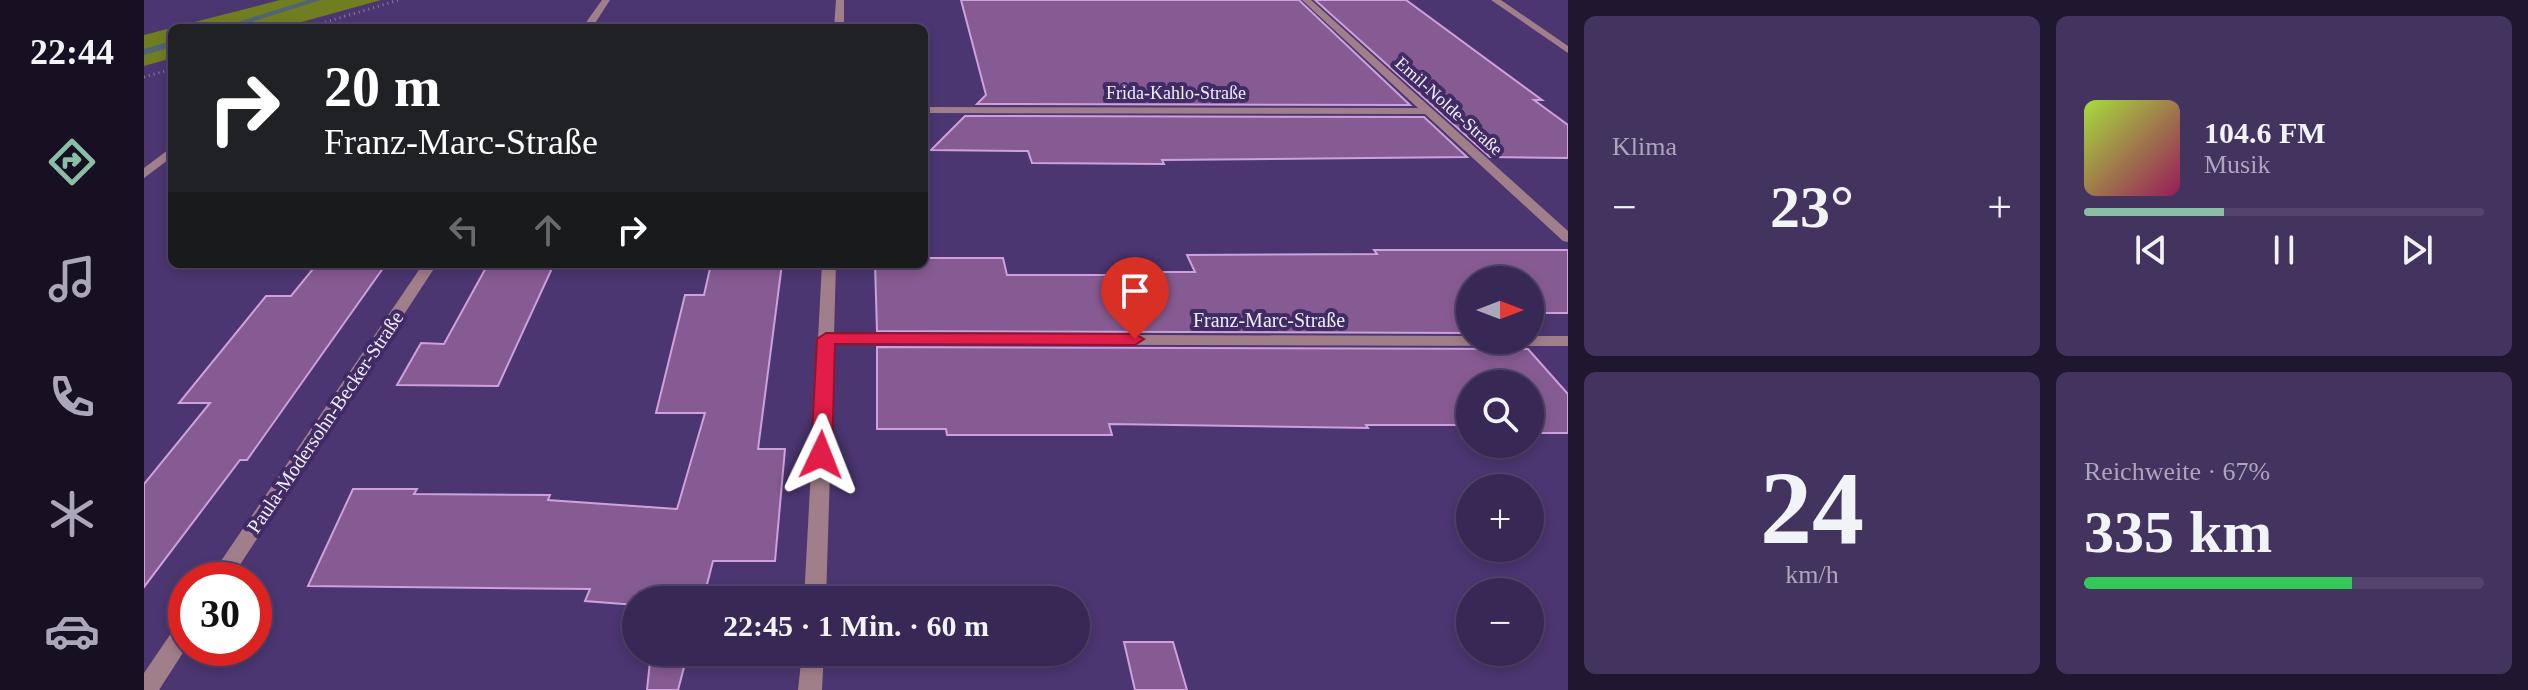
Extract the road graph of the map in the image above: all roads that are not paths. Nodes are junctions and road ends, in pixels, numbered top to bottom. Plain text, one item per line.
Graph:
1 (606, 0) edge
2 (840, 0) edge
3 (1306, 0) edge
4 (1495, 0) edge
5 (590, 24) edge
6 (839, 24) edge
7 (1568, 50) edge
8 (928, 110) edge
9 (1429, 111) junction
10 (168, 154) edge
11 (144, 174) edge
12 (1568, 238) edge
13 (427, 268) edge
14 (829, 268) edge
15 (826, 339) junction
16 (1568, 341) edge
17 (231, 562) edge
18 (816, 586) edge
19 (168, 657) edge
20 (812, 666) edge
21 (146, 690) edge
22 (810, 690) edge

1 - 5 street
2 - 6 street
3 - 9 street, Emil-Nolde-Straße
4 - 7 street
8 - 9 street, Frida-Kahlo-Straße
9 - 12 street, Emil-Nolde-Straße
10 - 11 street
13 - 17 street, Paula-Modersohn-Becker-Straße
14 - 15 street
15 - 16 street, Franz-Marc-Straße
15 - 18 street
19 - 21 street
20 - 22 street

